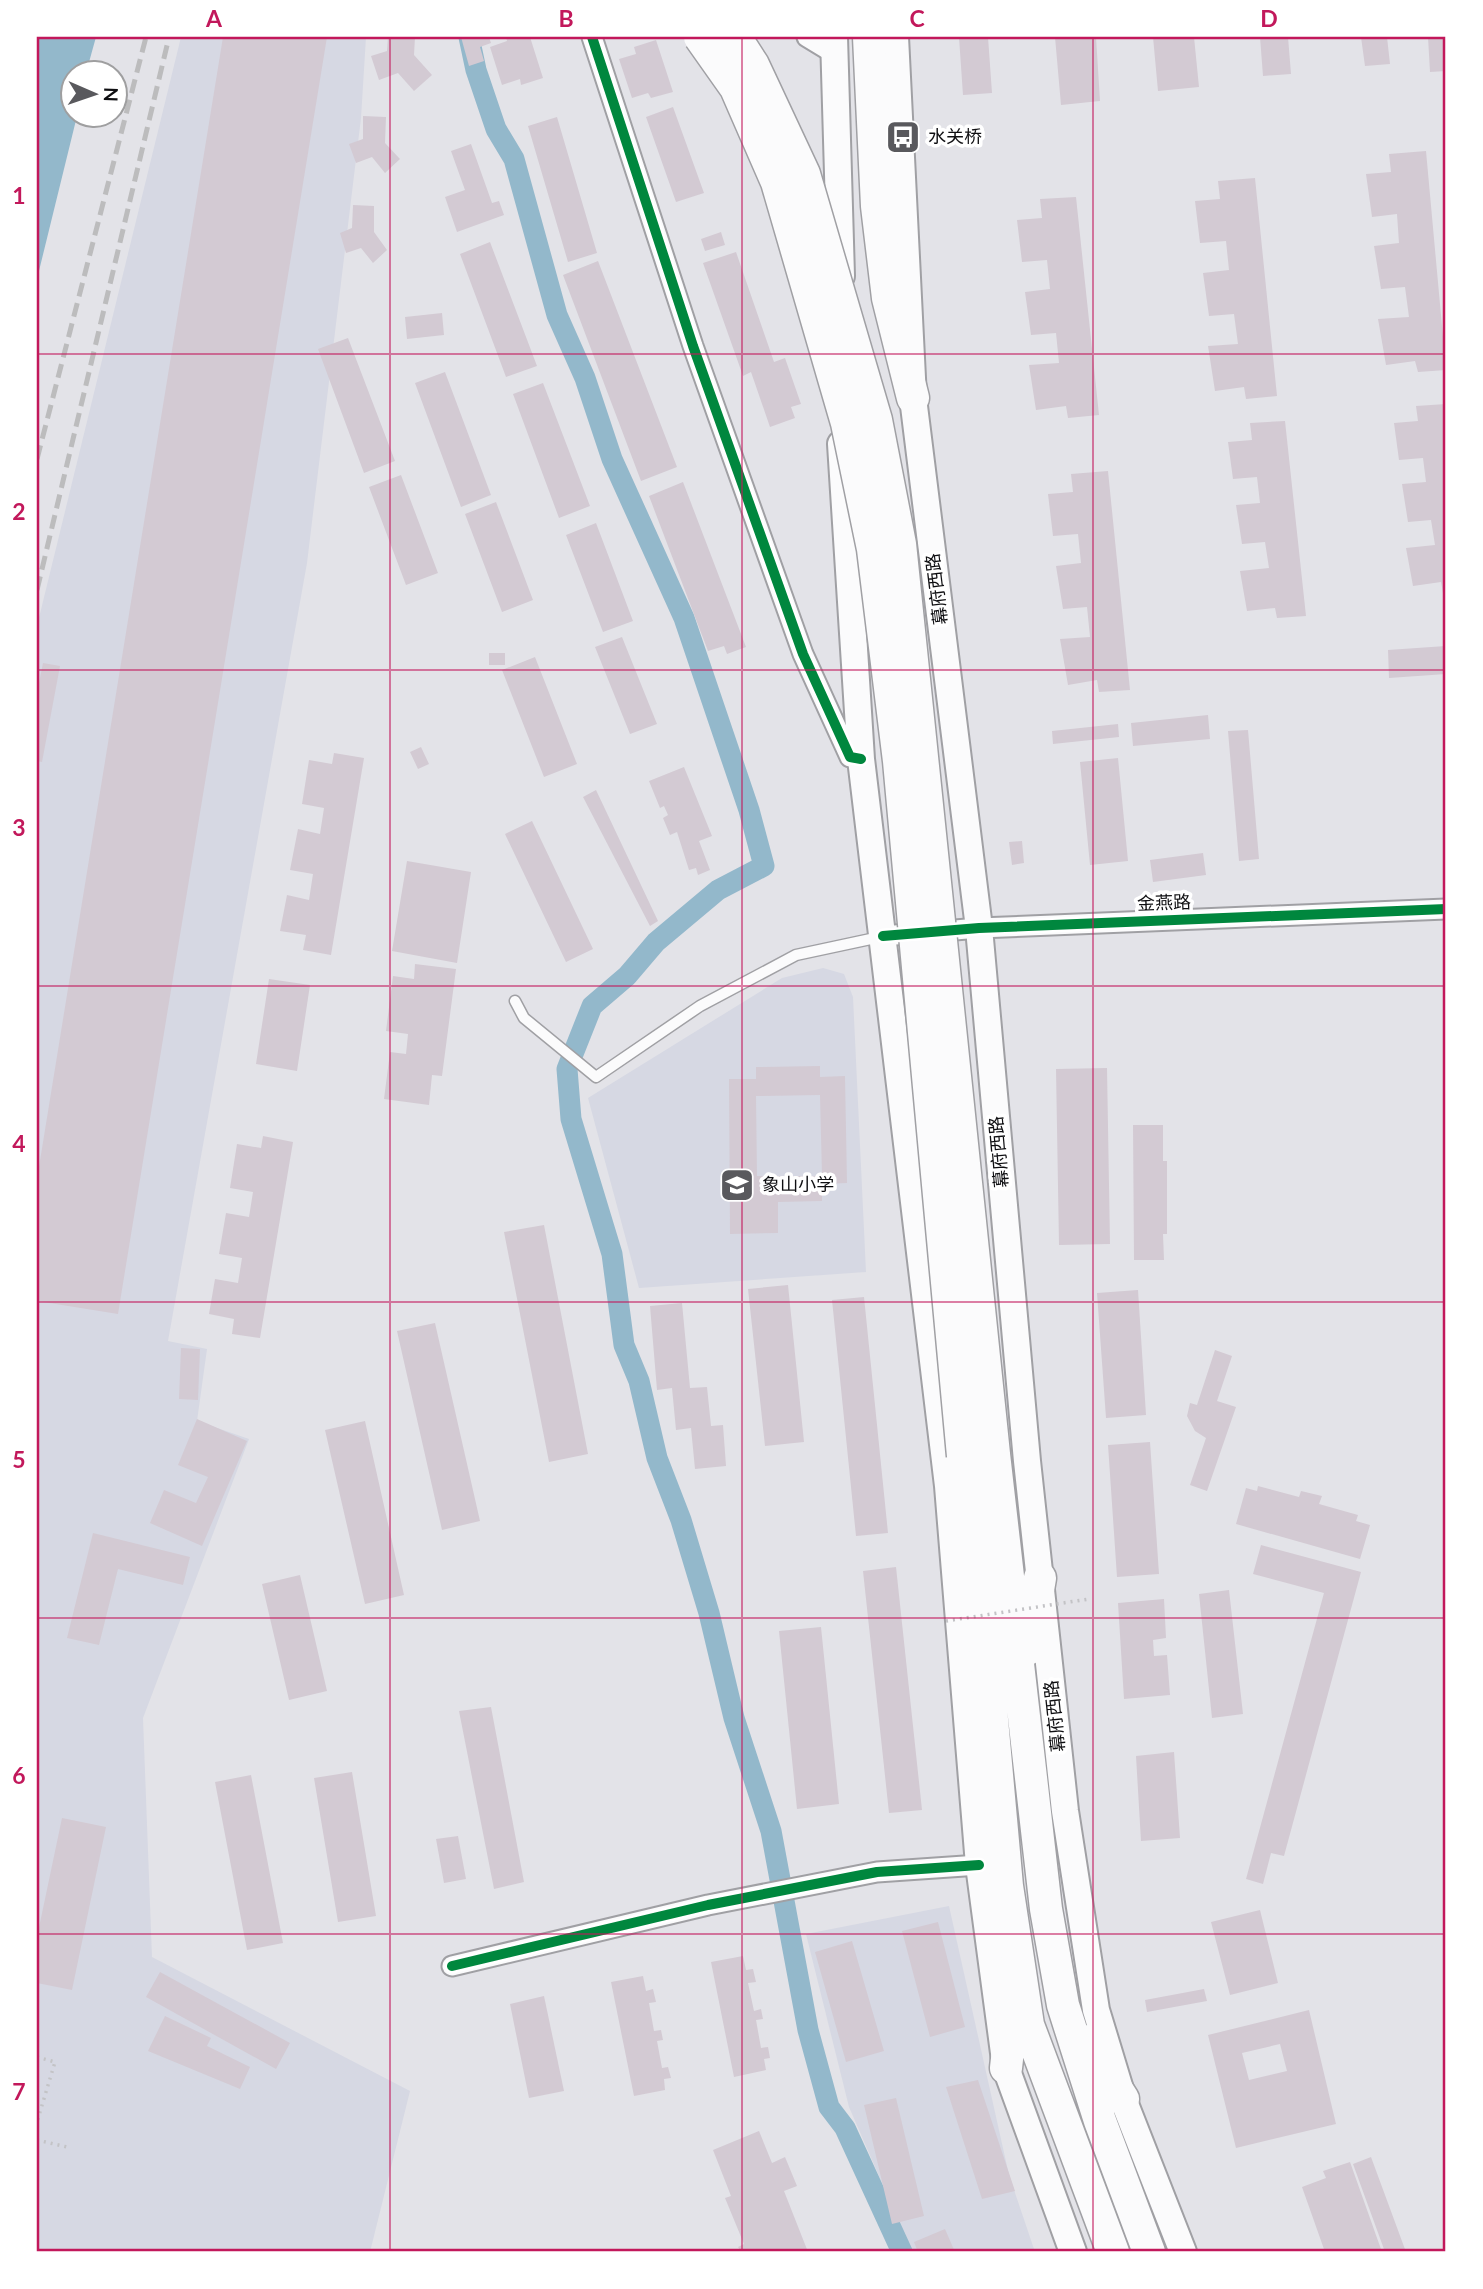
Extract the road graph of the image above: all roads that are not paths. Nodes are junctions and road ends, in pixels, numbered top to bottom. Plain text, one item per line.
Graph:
1 (592, 37) edge
2 (700, 37) edge
3 (735, 37) edge
4 (807, 37) edge
5 (869, 37) edge
6 (895, 37) edge
7 (834, 45) edge
8 (914, 398) junction
9 (853, 644) junction
10 (862, 759) junction
11 (963, 803) junction
12 (912, 810) junction
13 (1446, 909) edge
14 (979, 928) junction
15 (925, 932) junction
16 (883, 936) junction
17 (515, 1001) dead end
18 (990, 1055) junction
19 (899, 1071) junction
20 (948, 1493) junction
21 (977, 1553) junction
22 (1040, 1578) junction
23 (1022, 1688) junction
24 (979, 1865) junction
25 (1018, 1960) junction
26 (452, 1966) dead end
27 (1063, 2005) junction
28 (1006, 2068) junction
29 (1123, 2099) junction
30 (1073, 2252) edge
31 (1113, 2252) edge
32 (1149, 2252) edge
33 (1182, 2252) edge

1 - 10 street
2 - 21 highway, bridge
3 - 23 highway, 幕府西路, bridge
4 - 7 street
5 - 8 highway
6 - 8 main road, 幕府西路
7 - 9 main road
8 - 11 main road, 幕府西路
9 - 10 main road
9 - 12 main road
10 - 16 main road
11 - 12 main road
11 - 14 main road, 幕府西路
12 - 15 main road
13 - 14 street, 金燕路
14 - 15 street, 金燕路
14 - 18 main road, 幕府西路
15 - 16 street, 金燕路
16 - 17 lane
16 - 19 main road
18 - 19 main road
18 - 22 main road, 幕府西路
19 - 20 main road
20 - 21 highway
20 - 24 main road
21 - 25 highway
22 - 23 highway
22 - 29 main road, 幕府西路
23 - 27 highway, 幕府西路
24 - 26 street
24 - 28 main road
25 - 28 highway
25 - 31 highway
27 - 29 highway
27 - 32 highway, 幕府西路
28 - 30 main road
29 - 33 main road, 幕府西路

